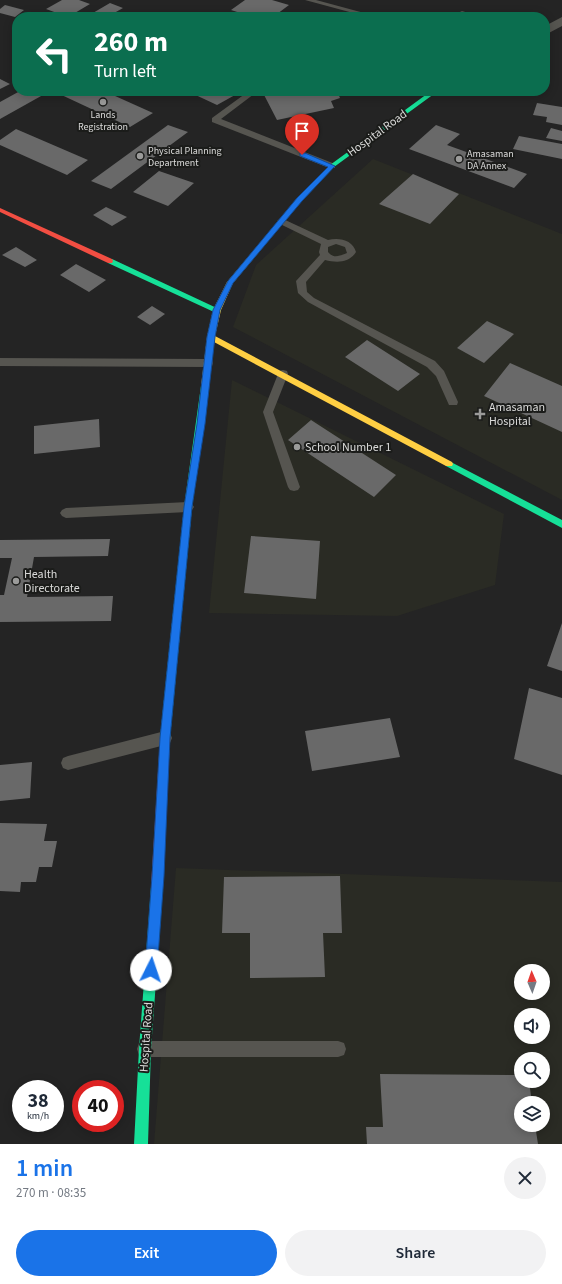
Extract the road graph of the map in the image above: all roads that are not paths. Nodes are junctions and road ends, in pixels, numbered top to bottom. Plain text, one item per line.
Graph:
1 (308, 0) edge
2 (356, 12) edge
3 (562, 21) edge
4 (550, 28) edge
5 (247, 96) edge
6 (428, 96) edge
7 (332, 166) junction
8 (0, 210) edge
9 (281, 221) junction
10 (327, 244) junction
11 (325, 255) junction
12 (217, 310) junction
13 (211, 337) junction
14 (0, 362) edge
15 (208, 363) junction
16 (283, 374) junction
17 (453, 402) dead end
18 (294, 487) dead end
19 (188, 507) junction
20 (66, 513) dead end
21 (562, 524) edge
22 (165, 738) junction
23 (68, 763) dead end
24 (145, 1049) junction
25 (338, 1049) dead end
26 (141, 1144) edge

1 - 2 lane
3 - 4 street
5 - 7 lane
6 - 7 street, Hospital Road
7 - 9 street, Hospital Road
8 - 12 street
9 - 10 lane
9 - 12 street, Hospital Road
10 - 11 lane
10 - 11 lane
11 - 17 lane
12 - 13 street, Hospital Road
13 - 15 street, Hospital Road
13 - 16 street
14 - 15 lane
15 - 19 street, Hospital Road
16 - 18 lane
16 - 21 street
19 - 20 lane
19 - 22 street, Hospital Road
22 - 23 lane
22 - 24 street, Hospital Road
24 - 25 lane
24 - 26 street, Hospital Road

